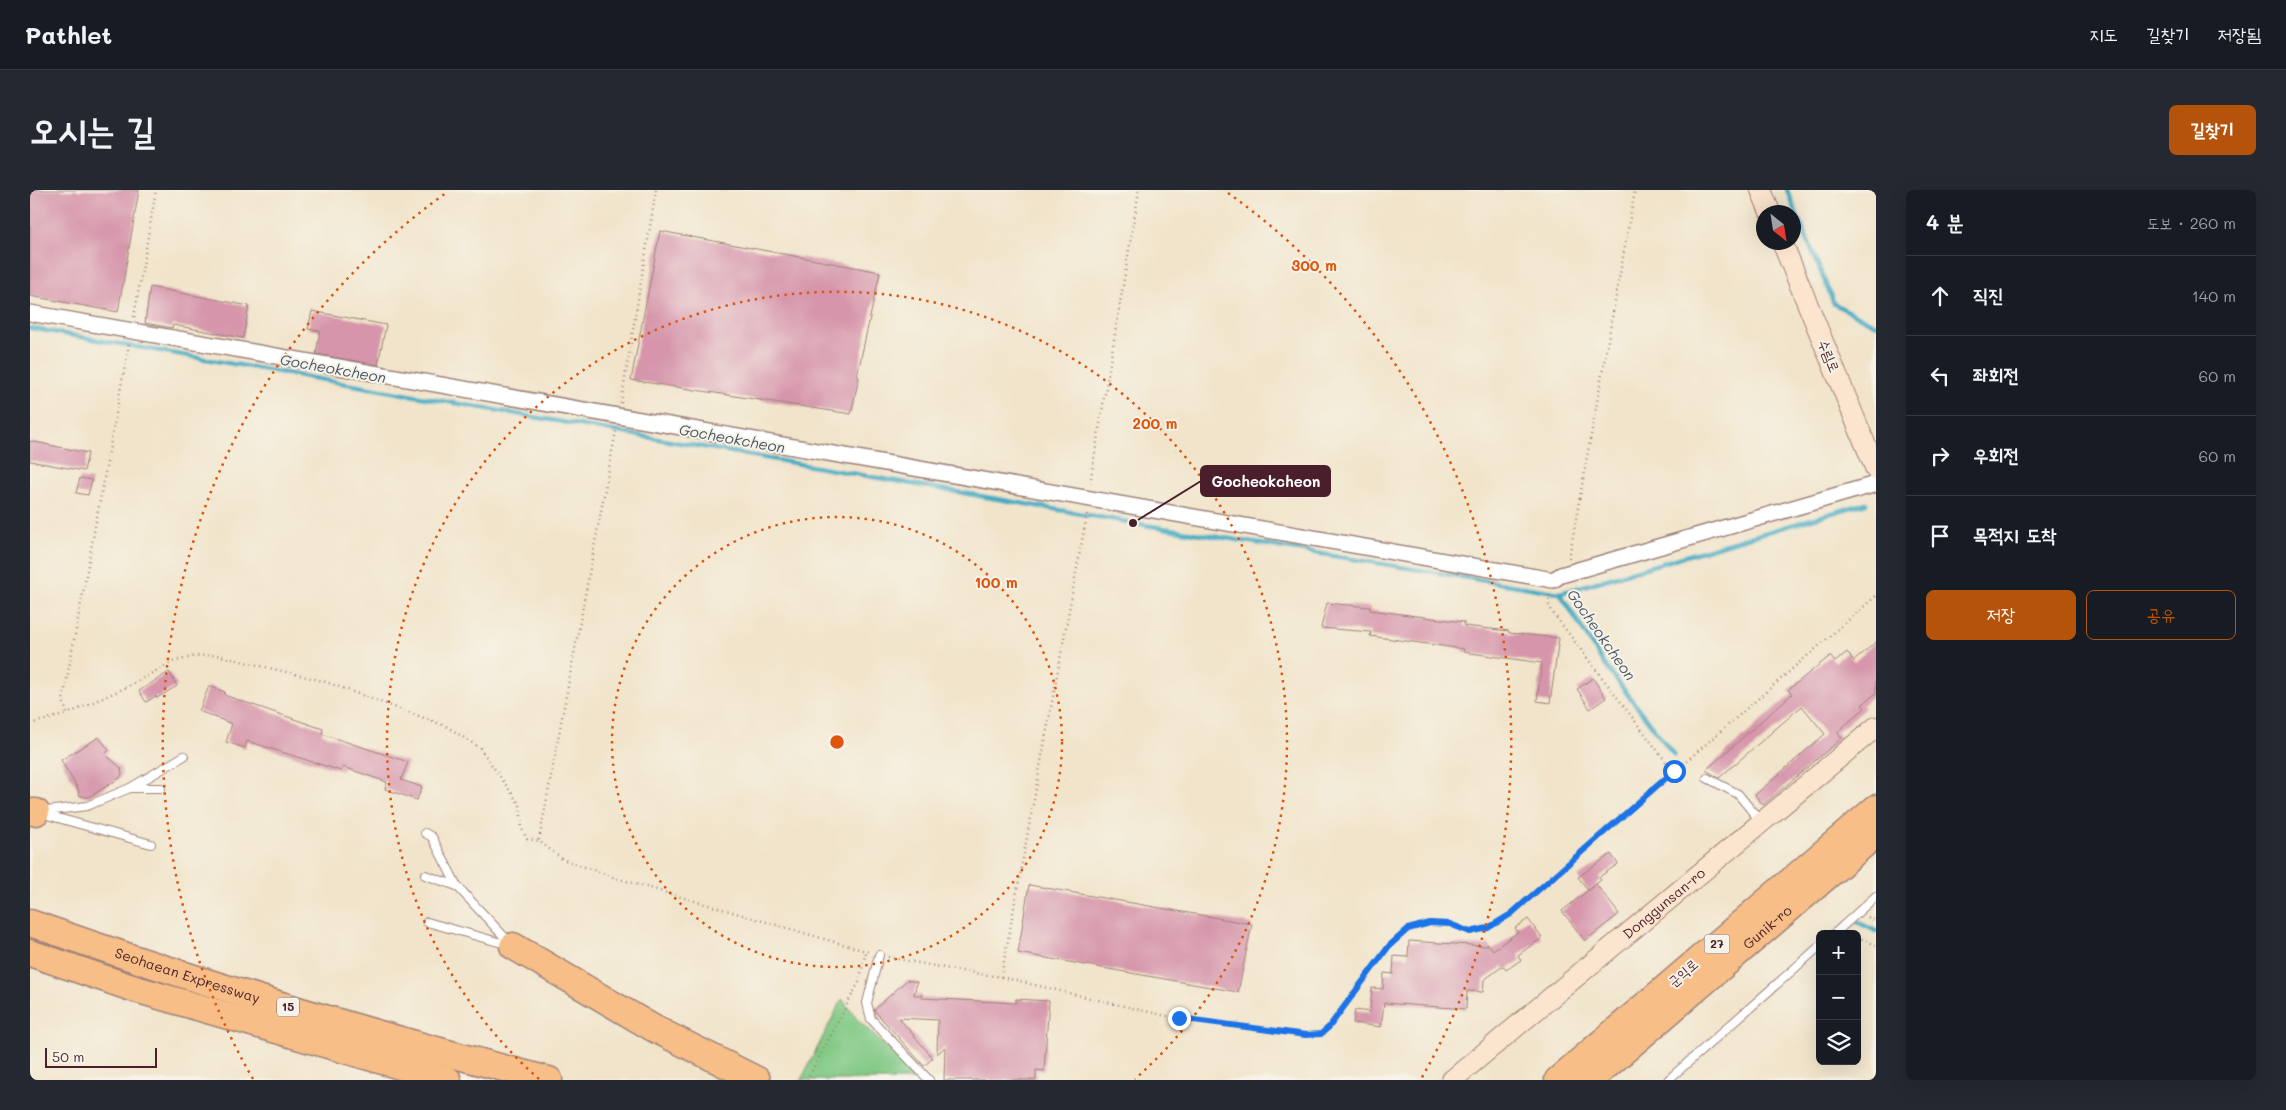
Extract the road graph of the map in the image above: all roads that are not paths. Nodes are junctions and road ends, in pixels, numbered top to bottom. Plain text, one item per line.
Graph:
1 (1760, 190) edge
2 (1767, 205) edge
3 (1785, 250) edge
4 (30, 314) edge
5 (1876, 470) edge
6 (1876, 484) edge
7 (1876, 727) edge
8 (184, 756) dead end
9 (1707, 778) dead end
10 (130, 788) junction
11 (160, 788) dead end
12 (1876, 808) edge
13 (33, 812) edge
14 (1761, 822) junction
15 (425, 833) dead end
16 (1876, 834) edge
17 (151, 844) dead end
18 (425, 875) dead end
19 (457, 886) junction
20 (1876, 896) edge
21 (427, 922) dead end
22 (30, 923) edge
23 (1838, 930) edge
24 (513, 946) junction
25 (1816, 950) edge
26 (30, 953) edge
27 (879, 955) road end
28 (448, 1080) edge
29 (549, 1080) edge
30 (757, 1080) edge
31 (929, 1080) edge
32 (1452, 1080) edge
33 (1558, 1080) edge
34 (1590, 1080) edge
35 (1668, 1080) edge

1 - 2 street
3 - 5 street, 수림로
4 - 6 street
7 - 14 street, Donggunsan-ro
8 - 10 lane
9 - 14 lane
10 - 11 lane
10 - 13 lane
12 - 33 highway, 군익로 / 27
13 - 17 lane
14 - 32 street, Donggunsan-ro
15 - 19 lane
16 - 34 highway, Gunik-ro / 27
18 - 19 lane
19 - 24 lane
20 - 23 lane
21 - 24 lane
22 - 29 highway, Seohaean Expressway / 15
24 - 30 highway
25 - 35 lane
26 - 28 highway, Seohaean Expressway / 15
27 - 31 lane

